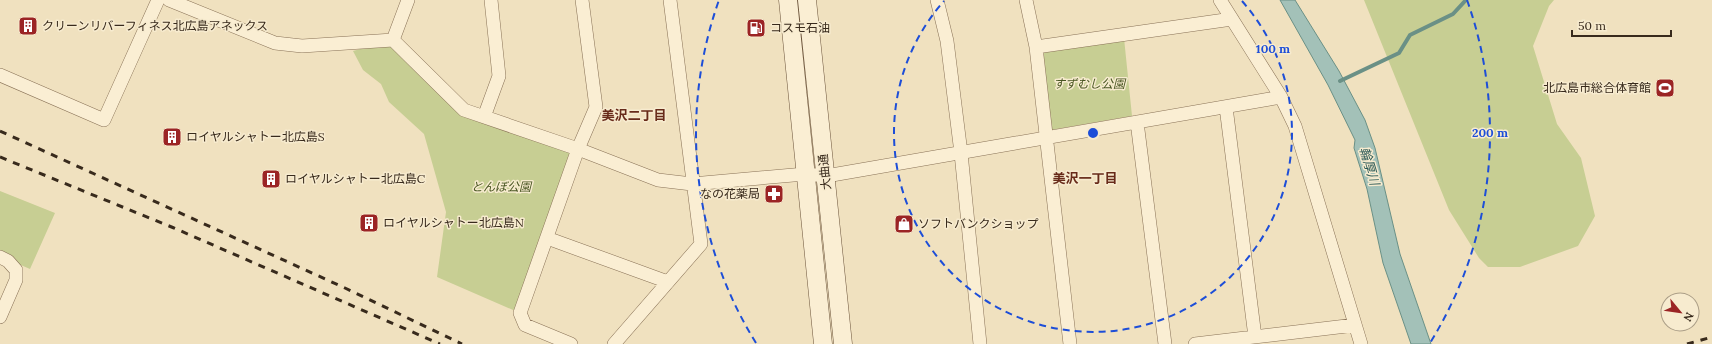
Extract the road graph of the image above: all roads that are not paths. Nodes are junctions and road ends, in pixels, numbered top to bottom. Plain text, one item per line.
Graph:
1 (158, 0) edge
2 (169, 0) edge
3 (408, 0) edge
4 (491, 0) edge
5 (582, 0) edge
6 (670, 0) edge
7 (788, 0) edge
8 (807, 0) edge
9 (937, 0) edge
10 (1026, 0) edge
11 (1220, 0) edge
12 (1232, 19) junction
13 (393, 40) junction
14 (1036, 47) junction
15 (0, 75) edge
16 (1281, 97) junction
17 (1226, 107) junction
18 (484, 117) junction
19 (1138, 122) junction
20 (1047, 138) junction
21 (578, 149) junction
22 (961, 153) junction
23 (805, 174) junction
24 (826, 176) junction
25 (692, 184) junction
26 (547, 238) junction
27 (0, 257) edge
28 (668, 282) junction
29 (0, 317) edge
30 (1355, 326) junction
31 (1255, 337) junction
32 (571, 344) edge
33 (614, 344) edge
34 (823, 344) edge
35 (842, 344) edge
36 (980, 344) edge
37 (1070, 344) edge
38 (1165, 344) edge
39 (1195, 344) edge
40 (1361, 344) edge

1 - 15 street
2 - 13 street
3 - 13 street
4 - 18 street
5 - 21 street
6 - 25 street
7 - 23 main road, 大曲通
8 - 24 main road, 大曲通
9 - 22 street
10 - 14 street
11 - 12 street
12 - 14 street
12 - 16 street
13 - 18 street
14 - 20 street
16 - 17 street
16 - 30 street
17 - 19 street
17 - 31 street
18 - 21 street
19 - 20 street
19 - 38 street
20 - 22 street
20 - 37 street
21 - 25 street
21 - 26 street
22 - 24 street
22 - 36 street
23 - 24 street
23 - 25 street
23 - 34 main road, 大曲通
24 - 35 main road, 大曲通
25 - 28 street
26 - 28 street
26 - 32 street
27 - 29 street
28 - 33 street
30 - 31 street
30 - 40 street
31 - 39 street

